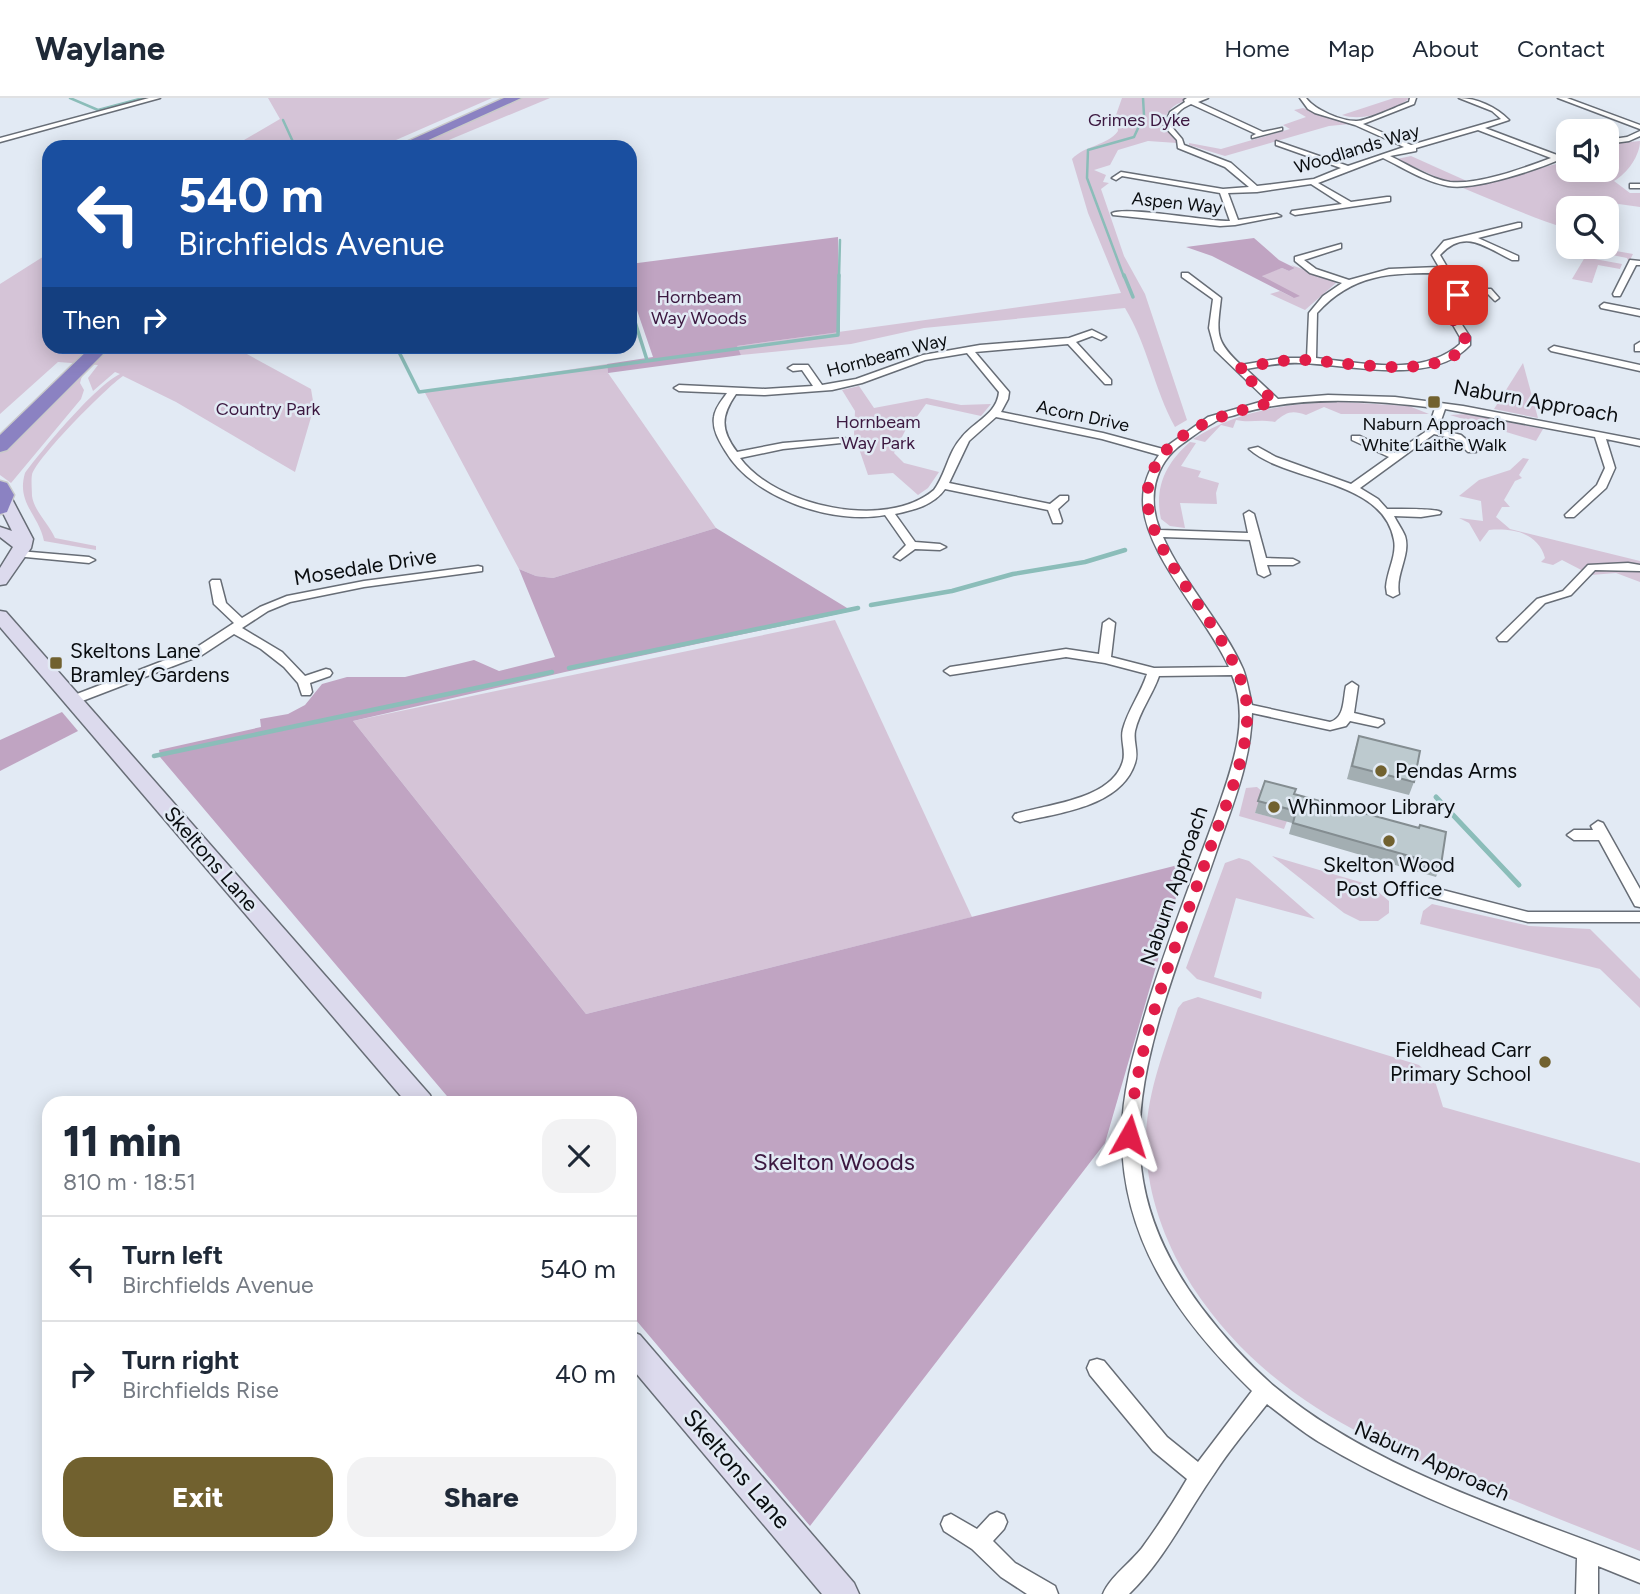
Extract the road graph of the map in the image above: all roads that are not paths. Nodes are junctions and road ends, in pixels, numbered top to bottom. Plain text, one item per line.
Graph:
1 (157, 98) edge
2 (497, 98) edge
3 (515, 98) edge
4 (1182, 98) edge
5 (1205, 98) edge
6 (1303, 98) edge
7 (1413, 98) edge
8 (1462, 98) edge
9 (1561, 98) edge
10 (1191, 102) junction
11 (1357, 124) junction
12 (1280, 129) dead end
13 (1480, 129) junction
14 (1640, 130) edge
15 (1262, 134) junction
16 (1253, 137) dead end
17 (0, 140) edge
18 (401, 140) edge
19 (418, 140) edge
20 (1619, 140) edge
21 (1279, 143) dead end
22 (1413, 149) junction
23 (1304, 152) junction
24 (1295, 155) dead end
25 (1385, 156) junction
26 (1556, 157) edge
27 (1556, 159) edge
28 (1347, 168) junction
29 (1117, 175) dead end
30 (1312, 182) junction
31 (1257, 190) junction
32 (1223, 191) junction
33 (1387, 200) dead end
34 (1350, 205) junction
35 (1300, 211) dead end
36 (1116, 213) dead end
37 (1277, 216) dead end
38 (1235, 223) junction
39 (1524, 225) dead end
40 (1245, 231) dead end
41 (1470, 237) junction
42 (1338, 246) dead end
43 (1515, 258) dead end
44 (1636, 263) edge
45 (1444, 270) junction
46 (1185, 275) dead end
47 (1347, 282) junction
48 (1457, 290) junction
49 (1495, 298) dead end
50 (1639, 316) edge
51 (1101, 337) dead end
52 (1070, 341) junction
53 (1554, 348) dead end
54 (969, 350) junction
55 (78, 357) edge
56 (1311, 360) junction
57 (793, 368) dead end
58 (1640, 368) edge
59 (1238, 369) junction
60 (1108, 382) dead end
61 (679, 388) dead end
62 (819, 388) junction
63 (732, 392) junction
64 (1275, 402) junction
65 (1441, 407) junction
66 (993, 413) junction
67 (0, 424) edge
68 (1432, 431) junction
69 (1600, 436) junction
70 (1356, 438) dead end
71 (842, 440) dead end
72 (1640, 443) edge
73 (0, 446) edge
74 (1254, 449) dead end
75 (1472, 450) dead end
76 (1165, 453) junction
77 (733, 456) junction
78 (1396, 457) junction
79 (943, 485) junction
80 (1353, 488) junction
81 (1, 498) edge
82 (1064, 498) dead end
83 (1052, 508) junction
84 (1436, 512) dead end
85 (889, 513) junction
86 (1387, 513) junction
87 (1249, 514) dead end
88 (1570, 515) dead end
89 (1057, 521) dead end
90 (0, 532) edge
91 (1156, 533) junction
92 (1255, 537) junction
93 (912, 545) junction
94 (940, 547) dead end
95 (21, 551) junction
96 (900, 557) dead end
97 (89, 560) dead end
98 (1261, 561) junction
99 (1293, 562) dead end
100 (1640, 568) edge
101 (478, 569) dead end
102 (1264, 574) dead end
103 (0, 580) edge
104 (216, 582) dead end
105 (1393, 594) dead end
106 (0, 616) edge
107 (1109, 623) dead end
108 (238, 627) junction
109 (1503, 638) dead end
110 (1105, 659) junction
111 (950, 671) dead end
112 (1238, 671) junction
113 (1154, 672) junction
114 (326, 673) dead end
115 (1352, 686) dead end
116 (73, 700) junction
117 (1247, 708) junction
118 (1347, 716) junction
119 (1378, 723) dead end
120 (1020, 817) dead end
121 (1574, 835) dead end
122 (1431, 892) dead end
123 (1640, 902) edge
124 (1640, 916) edge
125 (416, 1096) edge
126 (637, 1353) edge
127 (1097, 1368) dead end
128 (1264, 1392) junction
129 (1200, 1477) junction
130 (997, 1522) dead end
131 (951, 1524) dead end
132 (979, 1542) junction
133 (1588, 1550) junction
134 (1640, 1572) edge
135 (844, 1594) edge
136 (1047, 1594) edge
137 (1114, 1594) edge
138 (1587, 1594) edge

1 - 17 street
2 - 18 highway
3 - 19 highway
4 - 10 street
5 - 10 street
6 - 11 street
7 - 11 street
8 - 13 street, Woodlands Way
9 - 14 street
10 - 15 street
10 - 31 street
11 - 22 street
12 - 15 street
13 - 22 street, Woodlands Way
13 - 26 street
14 - 20 street
15 - 16 street
21 - 23 street
22 - 25 street, Woodlands Way
23 - 24 street
23 - 28 street
25 - 27 street
25 - 28 street, Woodlands Way
28 - 30 street, Woodlands Way
29 - 32 street, Woodlands Way
30 - 31 street, Woodlands Way
30 - 34 street
31 - 32 street, Woodlands Way
32 - 38 street, Aspen Way
33 - 34 street
34 - 35 street
36 - 38 street, Aspen Way
37 - 38 street
38 - 40 street, Aspen Way
39 - 41 street
41 - 43 street
41 - 45 street
42 - 47 street
44 - 50 street
45 - 47 street
45 - 48 street
46 - 59 street
47 - 56 street
48 - 49 street
48 - 56 street
51 - 52 street, Hornbeam Way
52 - 54 street, Hornbeam Way
52 - 60 street
53 - 58 street
54 - 62 street, Hornbeam Way
54 - 66 street
55 - 67 highway
55 - 73 highway
56 - 59 street
57 - 62 street
59 - 64 street
61 - 63 street, Hornbeam Way
62 - 63 street, Hornbeam Way
63 - 77 street
64 - 65 street, Naburn Approach
64 - 76 street, Naburn Approach
65 - 68 street
65 - 69 street, Naburn Approach
66 - 76 street, Acorn Drive
66 - 79 street
68 - 75 street
68 - 78 street
69 - 72 street, Naburn Approach
69 - 88 street
70 - 78 street
71 - 77 street
74 - 80 street
76 - 91 street, Naburn Approach
77 - 85 street
78 - 80 street
79 - 83 street
79 - 85 street
80 - 86 street
81 - 95 street
82 - 83 street
83 - 89 street
84 - 86 street
85 - 93 street
86 - 105 street
87 - 92 street
90 - 95 street
91 - 92 street
91 - 112 street, Naburn Approach
92 - 98 street
93 - 94 street
93 - 96 street
95 - 97 street
95 - 103 street
98 - 99 street
98 - 102 street
100 - 109 street
101 - 108 street, Mosedale Drive
104 - 108 street
106 - 116 street, Skeltons Lane
107 - 110 street
108 - 114 street
108 - 116 street, Mosedale Drive
110 - 111 street
110 - 113 street
112 - 113 street
112 - 117 street, Naburn Approach
113 - 120 street
115 - 118 street
116 - 125 street, Skeltons Lane
117 - 118 street
117 - 128 street, Naburn Approach
118 - 119 street
121 - 123 street
122 - 124 street
126 - 135 street, Skeltons Lane
127 - 129 street
128 - 129 street
128 - 133 street, Naburn Approach
129 - 137 street
130 - 132 street
131 - 132 street
132 - 136 street
133 - 134 street, Naburn Approach
133 - 138 street

